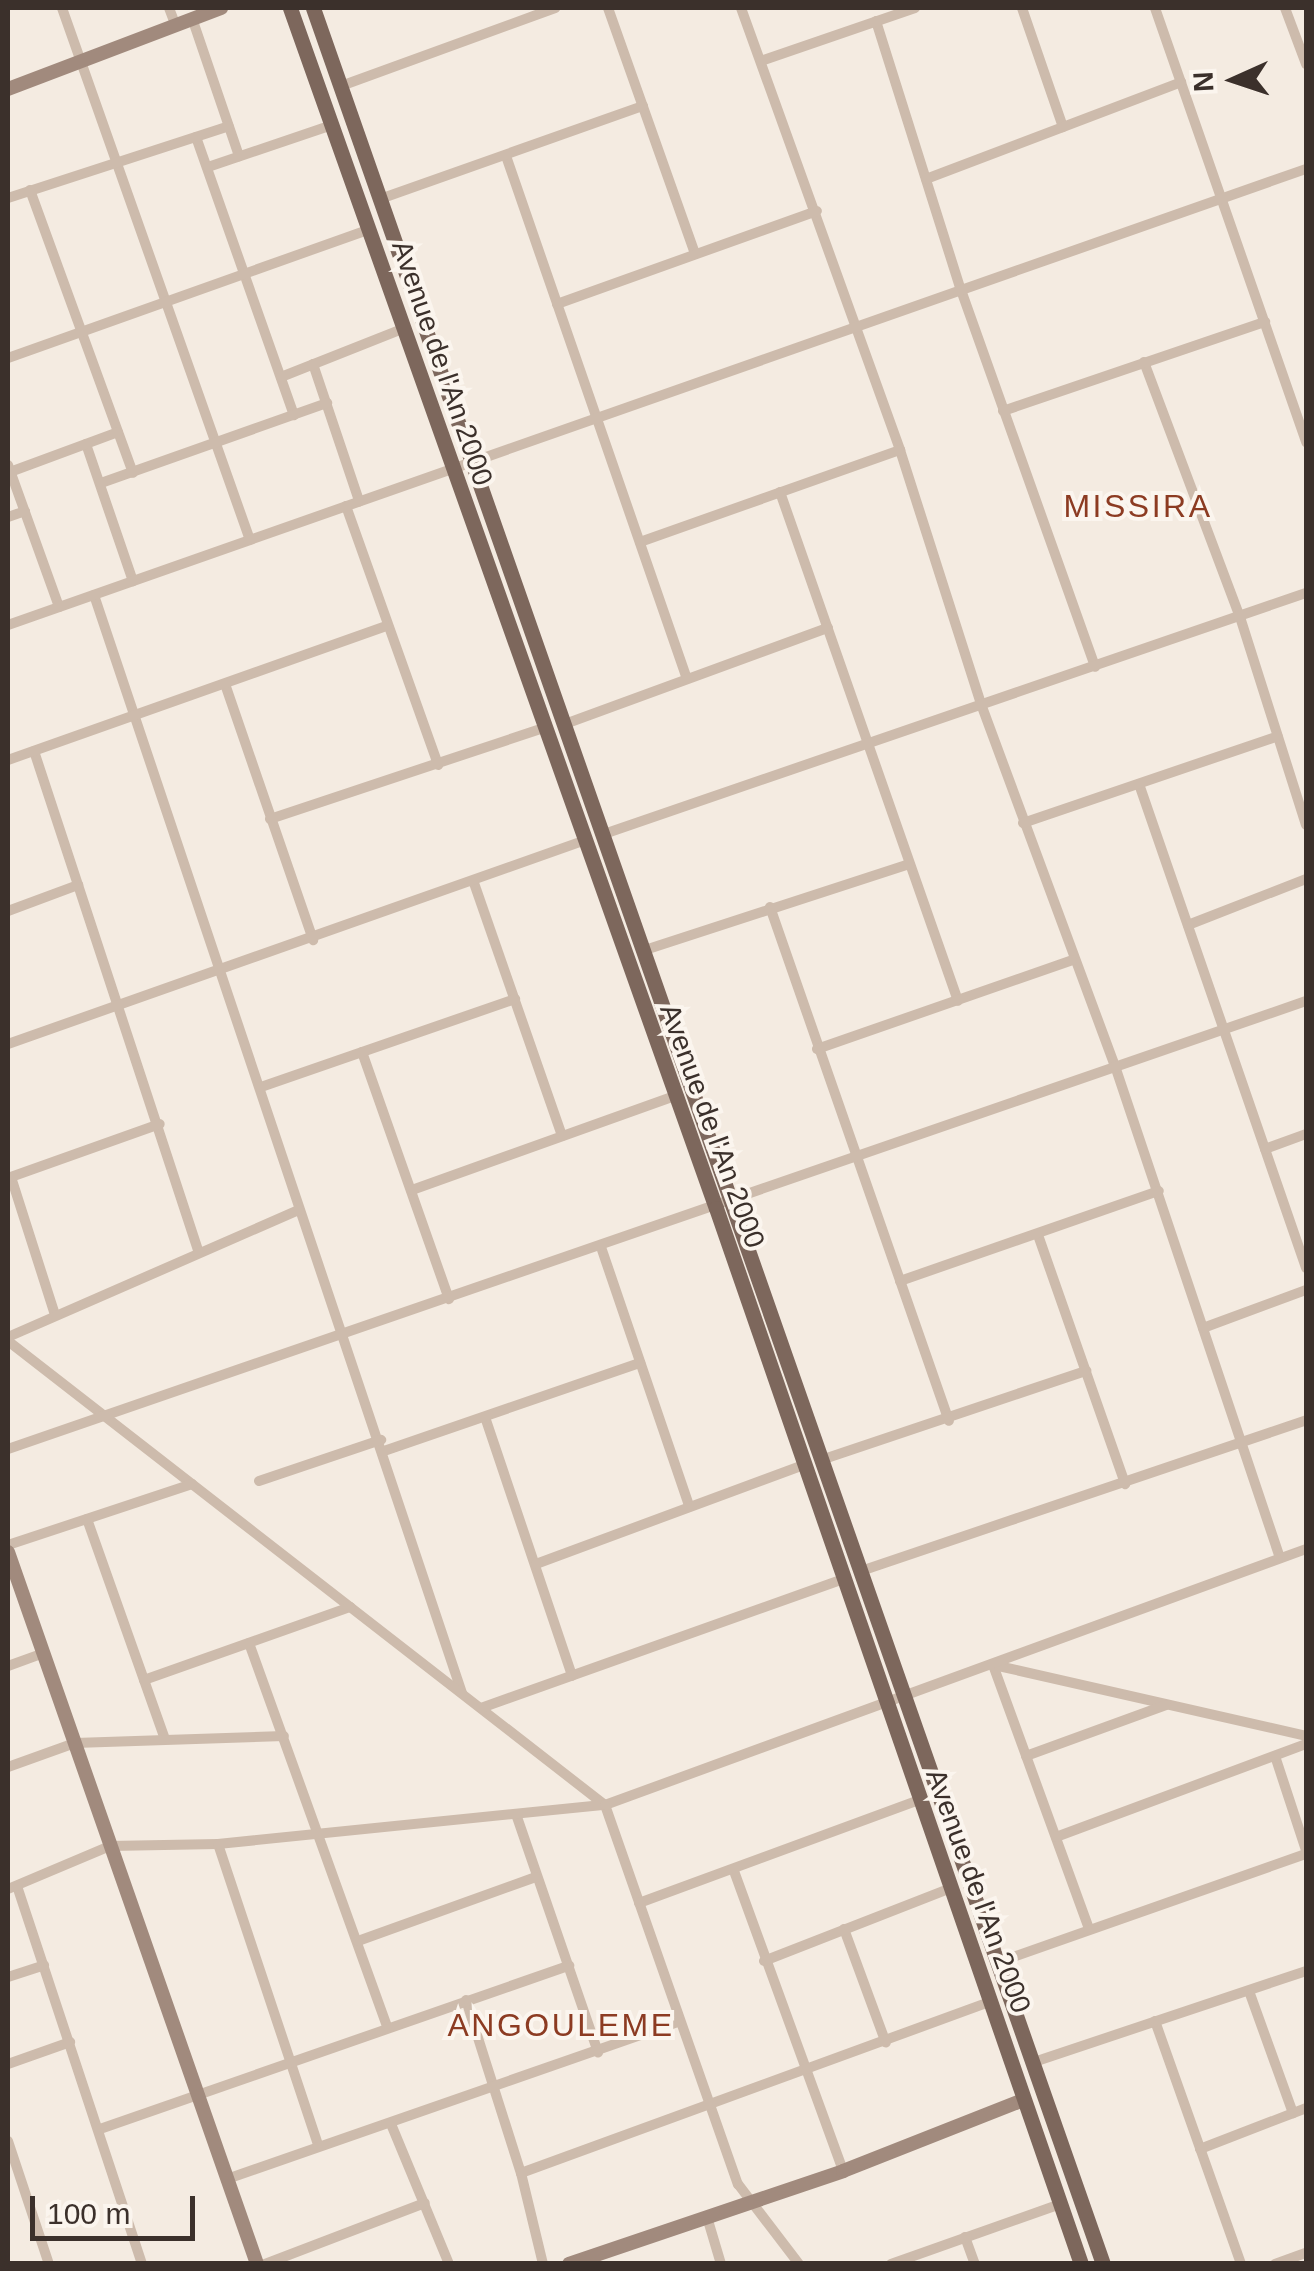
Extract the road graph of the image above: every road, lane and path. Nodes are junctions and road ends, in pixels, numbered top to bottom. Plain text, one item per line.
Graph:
1 (62, 8) edge
2 (169, 8) edge
3 (221, 8) edge
4 (290, 8) edge
5 (313, 8) edge
6 (555, 8) edge
7 (608, 8) edge
8 (741, 8) edge
9 (915, 8) edge
10 (1022, 8) edge
11 (1156, 8) edge
12 (1285, 8) edge
13 (192, 18) junction
14 (876, 22) junction
15 (175, 24) junction
16 (1303, 43) edge
17 (761, 61) junction
18 (82, 62) junction
19 (1306, 64) edge
20 (1182, 82) junction
21 (341, 86) junction
22 (8, 88) edge
23 (643, 106) junction
24 (332, 125) junction
25 (229, 126) junction
26 (1063, 127) junction
27 (196, 137) junction
28 (239, 156) junction
29 (506, 156) junction
30 (116, 162) junction
31 (208, 168) junction
32 (1306, 169) edge
33 (926, 180) junction
34 (30, 190) junction
35 (8, 198) edge
36 (380, 199) junction
37 (1222, 199) junction
38 (817, 211) junction
39 (370, 229) junction
40 (695, 254) junction
41 (246, 273) junction
42 (962, 290) junction
43 (167, 301) junction
44 (558, 304) junction
45 (1265, 322) junction
46 (858, 326) junction
47 (402, 329) junction
48 (82, 332) junction
49 (8, 358) edge
50 (1144, 362) junction
51 (313, 364) junction
52 (281, 377) junction
53 (327, 403) junction
54 (1004, 411) junction
55 (294, 415) junction
56 (597, 418) junction
57 (118, 432) junction
58 (216, 442) junction
59 (1306, 442) edge
60 (86, 444) junction
61 (900, 450) junction
62 (470, 462) junction
63 (9, 469) edge
64 (453, 471) junction
65 (132, 473) junction
66 (101, 482) junction
67 (780, 492) junction
68 (359, 501) junction
69 (346, 506) junction
70 (24, 511) junction
71 (8, 517) edge
72 (250, 540) junction
73 (640, 542) junction
74 (133, 581) junction
75 (1306, 594) edge
76 (94, 595) junction
77 (59, 607) junction
78 (1240, 617) junction
79 (8, 625) edge
80 (387, 626) junction
81 (828, 628) junction
82 (1095, 667) junction
83 (688, 678) junction
84 (225, 684) junction
85 (981, 704) junction
86 (135, 716) junction
87 (565, 724) junction
88 (544, 728) junction
89 (1278, 736) junction
90 (867, 745) junction
91 (34, 750) junction
92 (8, 760) edge
93 (438, 765) junction
94 (1139, 784) junction
95 (270, 820) junction
96 (1023, 823) junction
97 (1306, 825) edge
98 (604, 834) junction
99 (583, 841) junction
100 (909, 864) junction
101 (1306, 879) edge
102 (474, 884) junction
103 (78, 885) junction
104 (770, 907) junction
105 (8, 911) edge
106 (1188, 925) junction
107 (313, 940) junction
108 (645, 950) junction
109 (1072, 960) junction
110 (222, 972) junction
111 (514, 999) junction
112 (958, 1001) junction
113 (1306, 1001) edge
114 (121, 1007) junction
115 (1224, 1029) junction
116 (8, 1044) edge
117 (817, 1049) junction
118 (362, 1052) junction
119 (1115, 1066) junction
120 (261, 1087) junction
121 (675, 1096) junction
122 (160, 1124) junction
123 (1306, 1134) edge
124 (562, 1136) junction
125 (1265, 1149) junction
126 (855, 1155) junction
127 (9, 1177) edge
128 (412, 1190) junction
129 (1158, 1190) junction
130 (734, 1196) junction
131 (716, 1208) junction
132 (300, 1210) junction
133 (1038, 1235) junction
134 (600, 1247) junction
135 (199, 1253) junction
136 (1306, 1268) edge
137 (900, 1281) junction
138 (1306, 1290) edge
139 (449, 1299) junction
140 (54, 1314) junction
141 (1203, 1328) junction
142 (344, 1334) junction
143 (8, 1340) edge
144 (640, 1363) junction
145 (1086, 1371) junction
146 (104, 1416) junction
147 (485, 1417) junction
148 (1306, 1420) edge
149 (949, 1422) junction
150 (1238, 1444) junction
151 (382, 1446) junction
152 (8, 1449) edge
153 (821, 1460) junction
154 (804, 1466) junction
155 (259, 1481) dead end
156 (192, 1484) junction
157 (1126, 1484) junction
158 (689, 1506) junction
159 (88, 1519) junction
160 (8, 1548) edge
161 (1306, 1549) edge
162 (1280, 1558) junction
163 (536, 1564) junction
164 (861, 1571) junction
165 (840, 1580) junction
166 (350, 1606) junction
167 (249, 1643) junction
168 (43, 1653) junction
169 (993, 1665) junction
170 (8, 1666) edge
171 (572, 1676) junction
172 (144, 1680) junction
173 (462, 1694) junction
174 (903, 1698) junction
175 (882, 1700) junction
176 (1166, 1704) junction
177 (481, 1708) junction
178 (284, 1736) junction
179 (1306, 1736) edge
180 (164, 1737) junction
181 (75, 1743) junction
182 (1306, 1744) edge
183 (1026, 1756) junction
184 (1276, 1759) junction
185 (8, 1768) edge
186 (918, 1800) junction
187 (605, 1805) junction
188 (517, 1817) junction
189 (322, 1835) junction
190 (1056, 1838) junction
191 (218, 1844) junction
192 (110, 1846) junction
193 (1306, 1852) edge
194 (734, 1871) junction
195 (536, 1876) junction
196 (12, 1888) edge
197 (949, 1890) junction
198 (639, 1904) junction
199 (844, 1928) junction
200 (1089, 1929) junction
201 (358, 1942) junction
202 (764, 1961) junction
203 (999, 1962) junction
204 (44, 1965) junction
205 (570, 1966) junction
206 (1306, 1971) edge
207 (8, 1978) edge
208 (1249, 1991) junction
209 (466, 2000) junction
210 (992, 2001) junction
211 (1155, 2021) junction
212 (679, 2022) junction
213 (387, 2026) junction
214 (70, 2042) junction
215 (886, 2043) junction
216 (598, 2052) junction
217 (294, 2059) junction
218 (1034, 2062) junction
219 (8, 2064) edge
220 (808, 2068) junction
221 (492, 2088) junction
222 (196, 2092) junction
223 (1023, 2100) junction
224 (709, 2105) junction
225 (1306, 2108) edge
226 (1293, 2113) junction
227 (391, 2124) junction
228 (100, 2129) junction
229 (8, 2141) edge
230 (318, 2145) junction
231 (1200, 2149) junction
232 (843, 2171) junction
233 (522, 2172) junction
234 (227, 2178) junction
235 (754, 2200) junction
236 (424, 2204) junction
237 (1060, 2204) junction
238 (707, 2218) junction
239 (965, 2237) junction
240 (1306, 2253) edge
241 (50, 2264) edge
242 (142, 2264) edge
243 (257, 2264) edge
244 (265, 2264) edge
245 (449, 2264) edge
246 (543, 2264) edge
247 (569, 2264) edge
248 (722, 2264) edge
249 (799, 2264) edge
250 (892, 2264) edge
251 (975, 2264) edge
252 (1081, 2264) edge
253 (1103, 2264) edge
254 (1241, 2264) edge
255 (1275, 2264) edge

1 - 18 street
2 - 15 street
3 - 13 street
4 - 24 main road, Avenue de l'An 2000
5 - 21 main road, Avenue de l'An 2000
6 - 21 street
7 - 23 street
8 - 17 street
9 - 14 street
10 - 26 street
11 - 20 street
12 - 16 street
13 - 15 street
13 - 25 street
14 - 17 street
14 - 33 street
15 - 18 street
16 - 19 street
17 - 38 street
18 - 22 street
18 - 30 street
20 - 26 street
20 - 37 street
21 - 36 main road, Avenue de l'An 2000
23 - 29 street
23 - 40 street
24 - 28 street
24 - 39 main road, Avenue de l'An 2000
25 - 27 street
25 - 28 street
26 - 33 street
27 - 30 street
27 - 31 street
28 - 31 street
29 - 36 street
29 - 44 street
30 - 34 street
30 - 43 street
31 - 41 street
32 - 37 street
33 - 42 street
34 - 35 street
34 - 48 street
36 - 62 main road, Avenue de l'An 2000
37 - 42 street
37 - 45 street
38 - 40 street
38 - 46 street
39 - 41 street
39 - 47 main road, Avenue de l'An 2000
40 - 44 street
41 - 43 street
41 - 52 street
42 - 46 street
42 - 54 street
43 - 48 street
43 - 58 street
44 - 56 street
45 - 50 street
45 - 59 street
46 - 56 street
46 - 61 street
47 - 51 street
47 - 64 main road, Avenue de l'An 2000
48 - 49 street
48 - 57 street
50 - 54 street
50 - 78 street
51 - 52 street
51 - 53 street
52 - 55 street
53 - 55 street
53 - 68 street
54 - 82 street
55 - 58 street
56 - 62 street
56 - 73 street
57 - 60 street
57 - 65 street
58 - 65 street
58 - 72 street
60 - 63 street
60 - 66 street
61 - 67 street
61 - 85 street
62 - 64 street
62 - 87 main road, Avenue de l'An 2000
63 - 70 street
64 - 68 street
64 - 88 main road, Avenue de l'An 2000
65 - 66 street
66 - 74 street
67 - 73 street
67 - 81 street
68 - 69 street
69 - 72 street
69 - 80 street
70 - 71 street
70 - 77 street
72 - 74 street
73 - 83 street
74 - 76 street
75 - 78 street
76 - 77 street
76 - 86 street
77 - 79 street
78 - 82 street
78 - 89 street
80 - 84 street
80 - 93 street
81 - 83 street
81 - 90 street
82 - 85 street
83 - 87 street
84 - 86 street
84 - 95 street
85 - 90 street
85 - 96 street
86 - 91 street
86 - 110 street
87 - 98 main road, Avenue de l'An 2000
88 - 93 street
88 - 99 main road, Avenue de l'An 2000
89 - 94 street
89 - 97 street
90 - 98 street
90 - 100 street
91 - 92 street
91 - 103 street
93 - 95 street
94 - 96 street
94 - 106 street
95 - 107 street
96 - 109 street
98 - 108 main road, Avenue de l'An 2000
99 - 102 street
99 - 121 main road, Avenue de l'An 2000
100 - 104 street
100 - 112 street
101 - 106 street
102 - 107 street
102 - 111 street
103 - 105 street
103 - 114 street
104 - 108 street
104 - 117 street
106 - 115 street
107 - 110 street
108 - 130 main road, Avenue de l'An 2000
109 - 112 street
109 - 119 street
110 - 114 street
110 - 120 street
111 - 118 street
111 - 124 street
112 - 117 street
113 - 115 street
114 - 116 street
114 - 122 street
115 - 119 street
115 - 125 street
117 - 126 street
118 - 120 street
118 - 128 street
119 - 126 street
119 - 129 street
120 - 132 street
121 - 124 street
121 - 131 main road, Avenue de l'An 2000
122 - 127 street
122 - 135 street
123 - 125 street
124 - 128 street
125 - 136 street
126 - 130 street
126 - 137 street
127 - 140 street
128 - 139 street
129 - 133 street
129 - 141 street
130 - 131 street
130 - 153 main road, Avenue de l'An 2000
131 - 134 street
131 - 154 main road, Avenue de l'An 2000
132 - 135 street
132 - 142 street
133 - 137 street
133 - 145 street
134 - 139 street
134 - 144 street
135 - 140 street
137 - 149 street
138 - 141 street
139 - 142 street
140 - 143 street
141 - 150 street
142 - 146 street
142 - 151 street
143 - 146 street
144 - 147 street
144 - 158 street
145 - 149 street
145 - 157 street
146 - 152 street
146 - 156 street
147 - 151 street
147 - 163 street
148 - 150 street
149 - 153 street
150 - 157 street
150 - 162 street
151 - 155 street
151 - 173 street
153 - 164 main road, Avenue de l'An 2000
154 - 158 street
154 - 165 main road, Avenue de l'An 2000
156 - 159 street
156 - 166 street
157 - 164 street
158 - 163 street
159 - 160 street
159 - 172 street
160 - 168 street
161 - 162 street
162 - 169 street
163 - 171 street
164 - 174 main road, Avenue de l'An 2000
165 - 171 street
165 - 175 main road, Avenue de l'An 2000
166 - 167 street
166 - 173 street
167 - 172 street
167 - 178 street
168 - 170 street
168 - 181 street
169 - 174 street
169 - 176 street
169 - 183 street
171 - 177 street
172 - 180 street
173 - 177 street
174 - 175 street
174 - 203 main road, Avenue de l'An 2000
175 - 186 main road, Avenue de l'An 2000
175 - 187 street
176 - 179 street
176 - 183 street
177 - 187 street
178 - 180 street
178 - 189 street
180 - 181 street
181 - 185 street
181 - 192 street
182 - 184 street
183 - 190 street
184 - 190 street
184 - 193 street
186 - 194 street
186 - 197 main road, Avenue de l'An 2000
187 - 188 street
187 - 198 street
188 - 189 street
188 - 195 street
189 - 191 street
189 - 201 street
190 - 200 street
191 - 192 street
191 - 217 street
192 - 196 street
192 - 222 street
193 - 200 street
194 - 198 street
194 - 202 street
195 - 201 street
195 - 205 street
196 - 204 street
197 - 199 street
197 - 210 main road, Avenue de l'An 2000
198 - 212 street
199 - 202 street
199 - 215 street
200 - 203 street
201 - 213 street
202 - 220 street
203 - 218 main road, Avenue de l'An 2000
204 - 207 street
204 - 214 street
205 - 209 street
205 - 216 street
206 - 208 street
208 - 211 street
208 - 226 street
209 - 213 street
209 - 221 street
210 - 215 street
210 - 223 main road, Avenue de l'An 2000
211 - 218 street
211 - 231 street
212 - 216 street
212 - 224 street
213 - 217 street
214 - 219 street
214 - 228 street
215 - 220 street
216 - 221 street
217 - 222 street
217 - 230 street
218 - 253 main road, Avenue de l'An 2000
220 - 224 street
220 - 232 street
221 - 227 street
221 - 233 street
222 - 228 street
222 - 234 street
223 - 232 street
223 - 237 main road, Avenue de l'An 2000
224 - 233 street
224 - 235 street
225 - 226 street
226 - 231 street
227 - 230 street
227 - 236 street
228 - 242 street
229 - 241 street
230 - 234 street
231 - 254 street
232 - 235 street
233 - 246 street
234 - 243 street
235 - 238 street
235 - 249 street
236 - 244 street
236 - 245 street
237 - 239 street
237 - 252 main road, Avenue de l'An 2000
238 - 247 street
238 - 248 street
239 - 250 street
239 - 251 street
240 - 255 street

